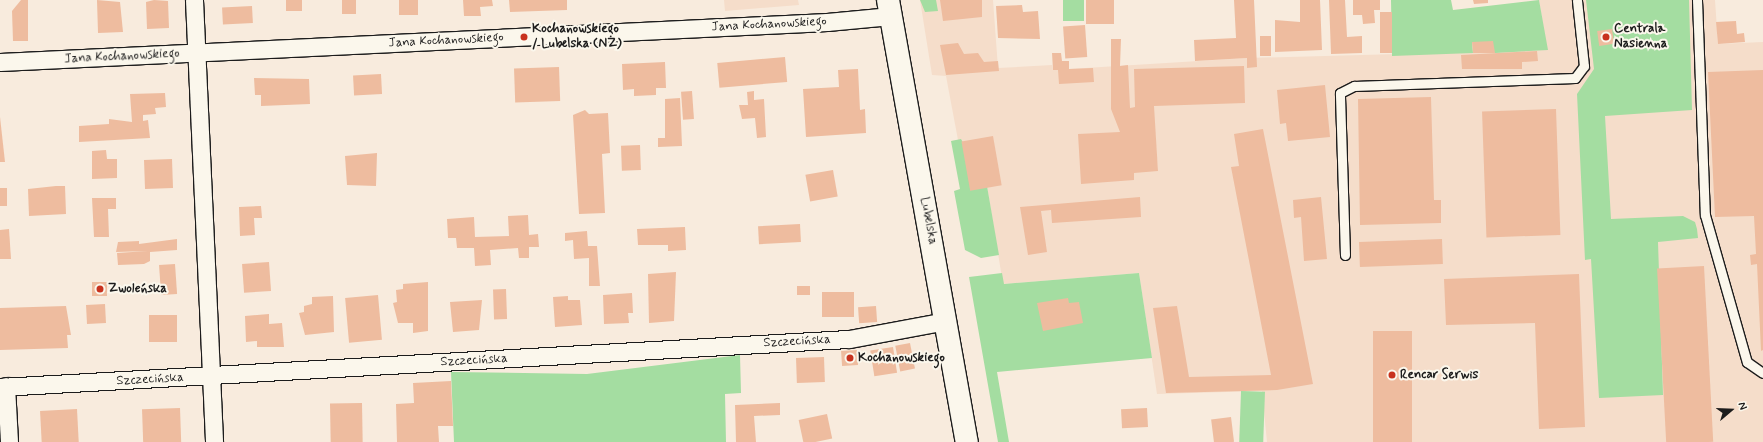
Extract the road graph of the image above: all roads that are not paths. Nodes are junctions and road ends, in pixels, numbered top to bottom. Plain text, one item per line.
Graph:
1 (194, 0) edge
2 (1577, 0) edge
3 (1697, 0) edge
4 (889, 8) edge
5 (195, 53) junction
6 (0, 62) edge
7 (1345, 255) dead end
8 (946, 321) junction
9 (1763, 373) edge
10 (211, 377) junction
11 (3, 386) edge
12 (9, 442) edge
13 (214, 442) edge
14 (967, 442) edge

1 - 5 street
2 - 7 lane
3 - 9 lane
4 - 5 street, Jana Kochanowskiego
4 - 8 main road, Lubelska
5 - 6 street, Jana Kochanowskiego
5 - 10 street
8 - 10 street, Szczecińska
8 - 14 main road, Lubelska
10 - 11 street, Szczecińska
10 - 13 street
11 - 12 street

